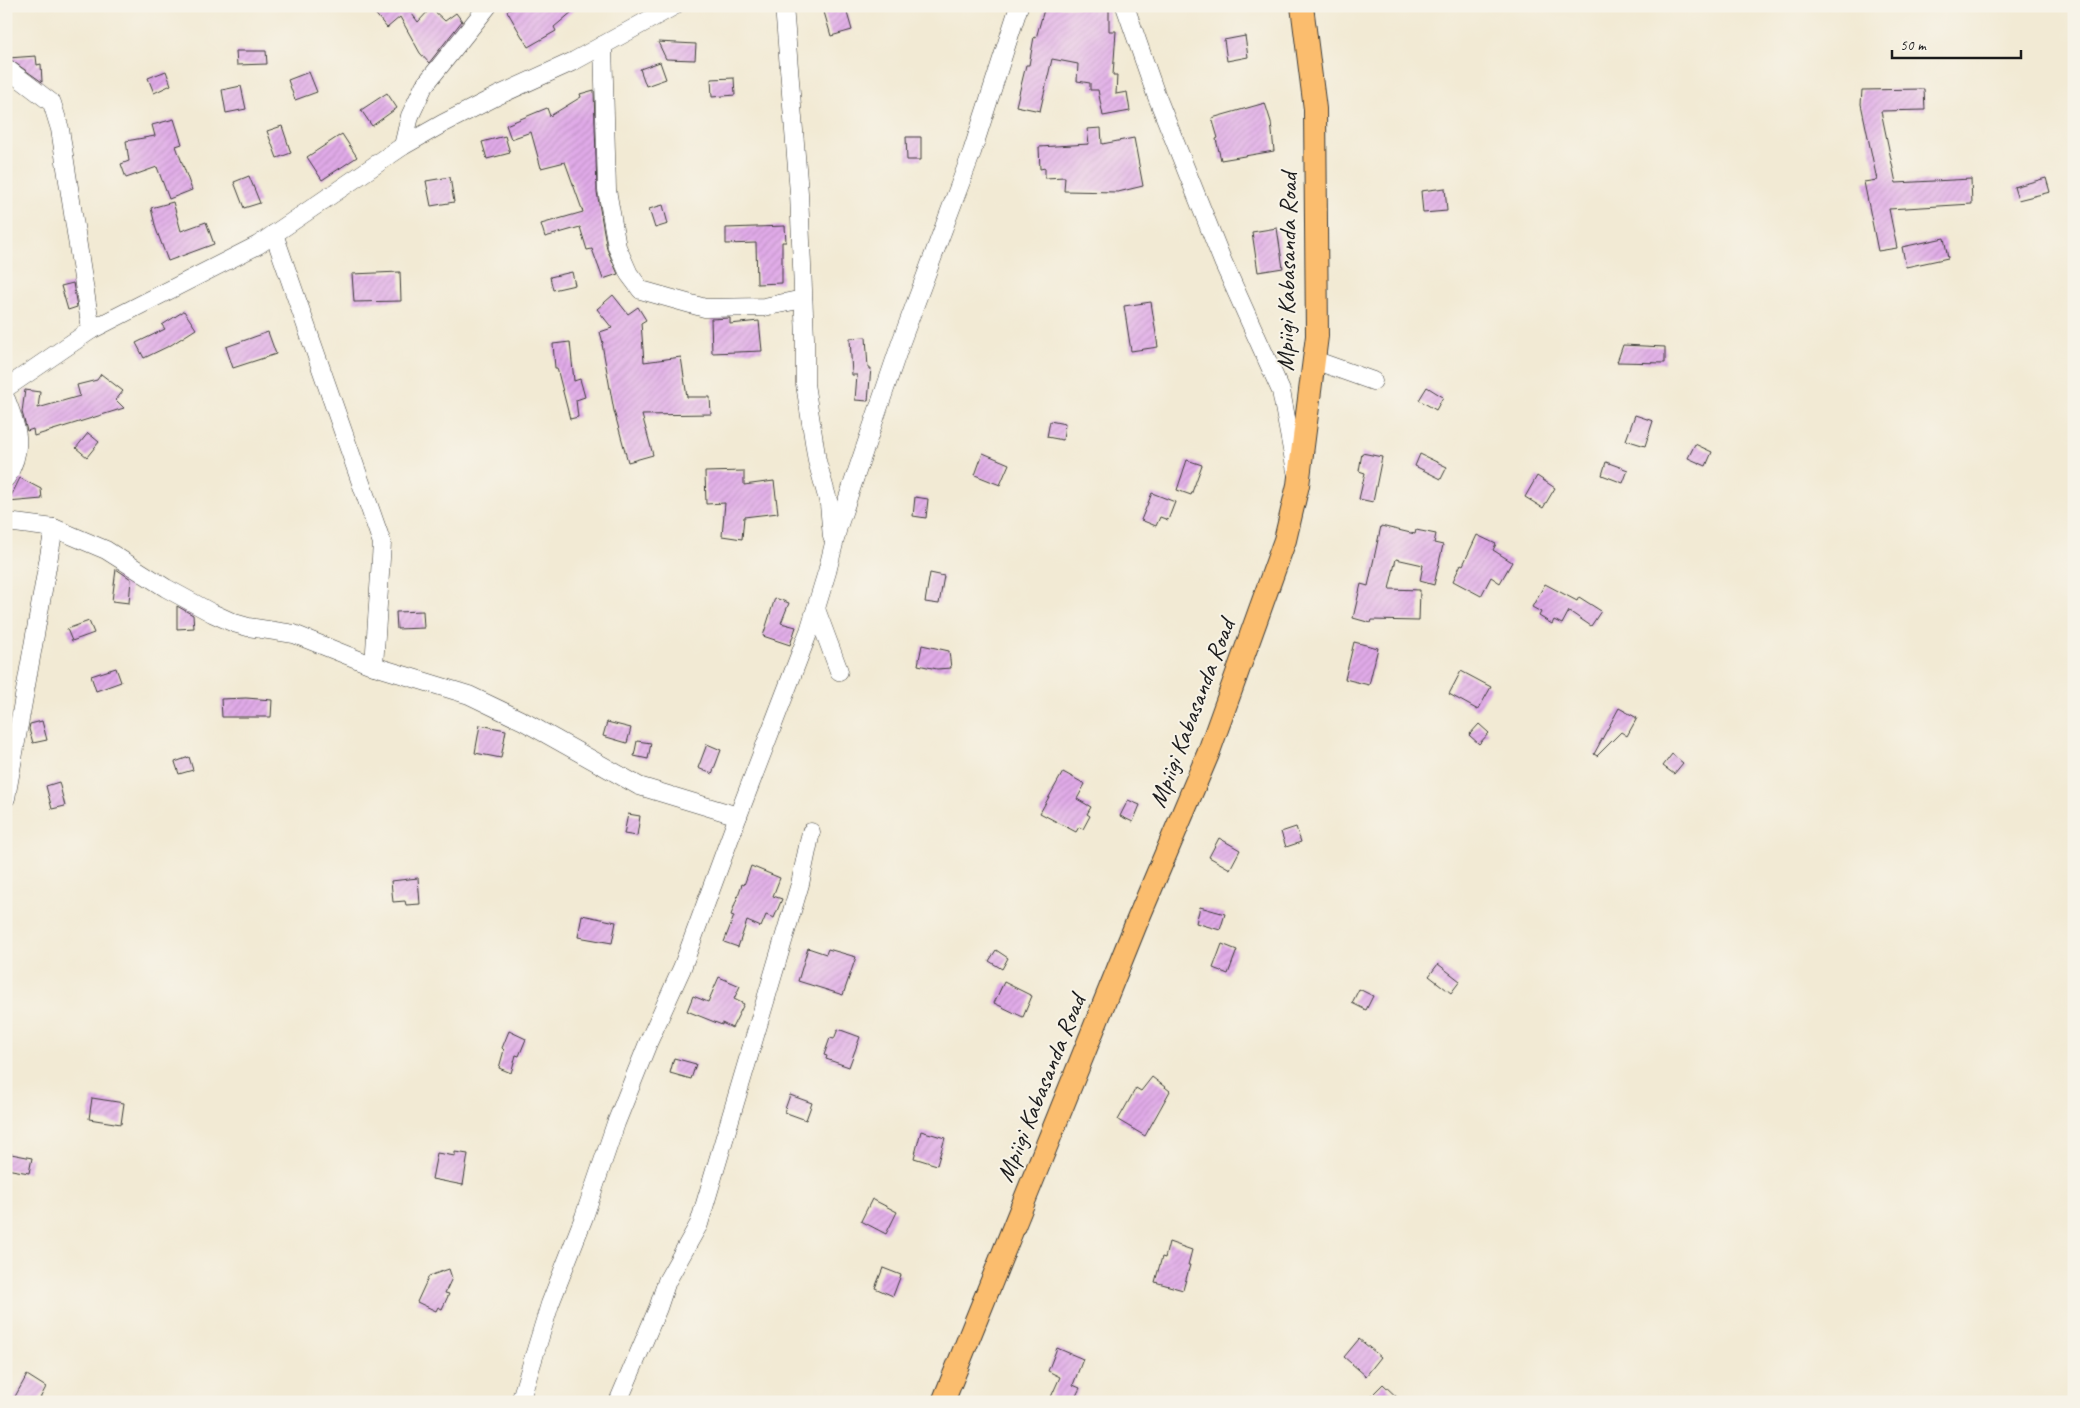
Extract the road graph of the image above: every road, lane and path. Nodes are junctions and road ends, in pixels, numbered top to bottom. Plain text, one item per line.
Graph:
1 (488, 6) edge
2 (674, 6) edge
3 (784, 6) edge
4 (1019, 6) edge
5 (1125, 6) edge
6 (1302, 6) edge
7 (603, 45) junction
8 (6, 68) edge
9 (404, 146) junction
10 (274, 234) junction
11 (803, 299) junction
12 (91, 330) junction
13 (1314, 360) junction
14 (1373, 380) dead end
15 (6, 388) edge
16 (6, 399) edge
17 (6, 478) edge
18 (1298, 485) junction
19 (7, 523) edge
20 (54, 528) junction
21 (833, 545) junction
22 (816, 609) junction
23 (374, 666) junction
24 (839, 671) dead end
25 (6, 798) edge
26 (738, 816) junction
27 (811, 832) dead end
28 (520, 1402) edge
29 (618, 1402) edge
30 (943, 1402) edge

1 - 9 street
2 - 7 street
3 - 11 street
4 - 21 street
5 - 18 street
6 - 13 main road, Mpiigi Kabasanda Road
7 - 9 street
7 - 11 street
8 - 12 street
9 - 10 street
10 - 12 street
10 - 23 street
11 - 21 street
12 - 15 street
13 - 14 street
13 - 18 main road, Mpiigi Kabasanda Road
16 - 17 street
18 - 30 main road, Mpiigi Kabasanda Road
19 - 20 street
20 - 23 street
20 - 25 street
21 - 22 street
22 - 24 street
22 - 26 street
23 - 26 street
26 - 28 street
27 - 29 street

